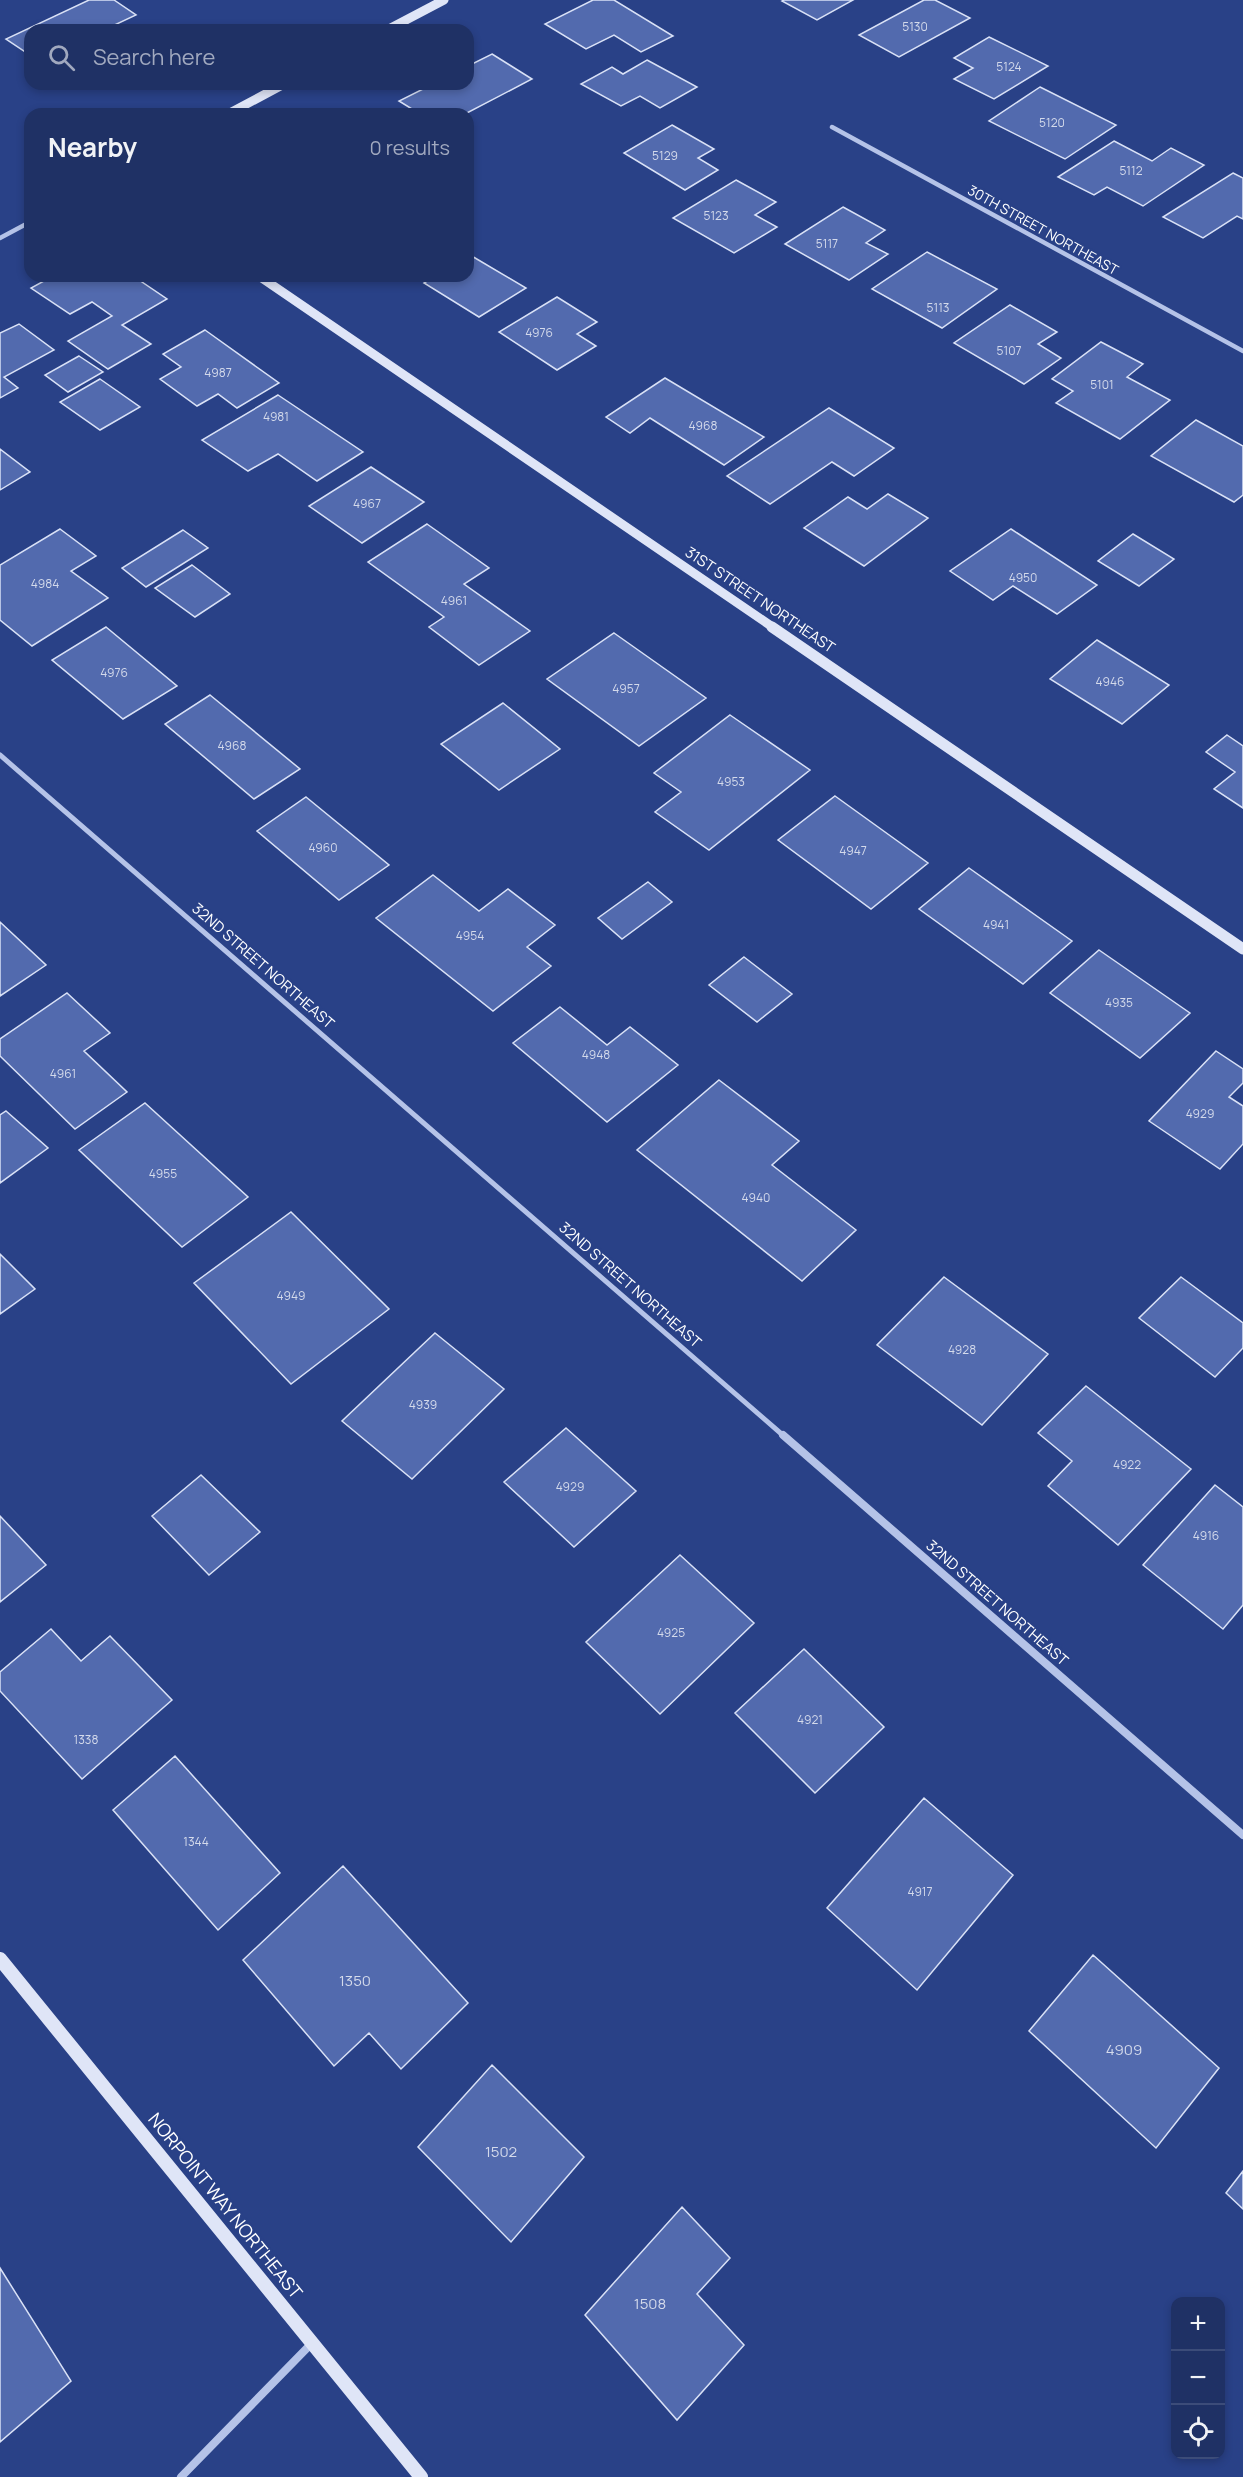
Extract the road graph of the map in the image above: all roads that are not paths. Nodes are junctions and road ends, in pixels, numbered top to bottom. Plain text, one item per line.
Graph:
1 (444, 0) edge
2 (398, 24) edge
3 (273, 90) edge
4 (239, 108) edge
5 (832, 127) dead end
6 (24, 225) edge
7 (0, 238) edge
8 (269, 282) edge
9 (1243, 351) edge
10 (0, 755) edge
11 (1243, 949) edge
12 (1243, 1835) edge
13 (0, 1959) edge
14 (311, 2344) junction
15 (181, 2477) edge
16 (421, 2477) edge

1 - 2 street
3 - 4 street
5 - 9 street, 30TH STREET NORTHEAST
6 - 7 street
8 - 11 street, 31ST STREET NORTHEAST
10 - 12 street, 32ND STREET NORTHEAST
13 - 14 street, NORPOINT WAY NORTHEAST
14 - 15 street
14 - 16 street, NORPOINT WAY NORTHEAST

